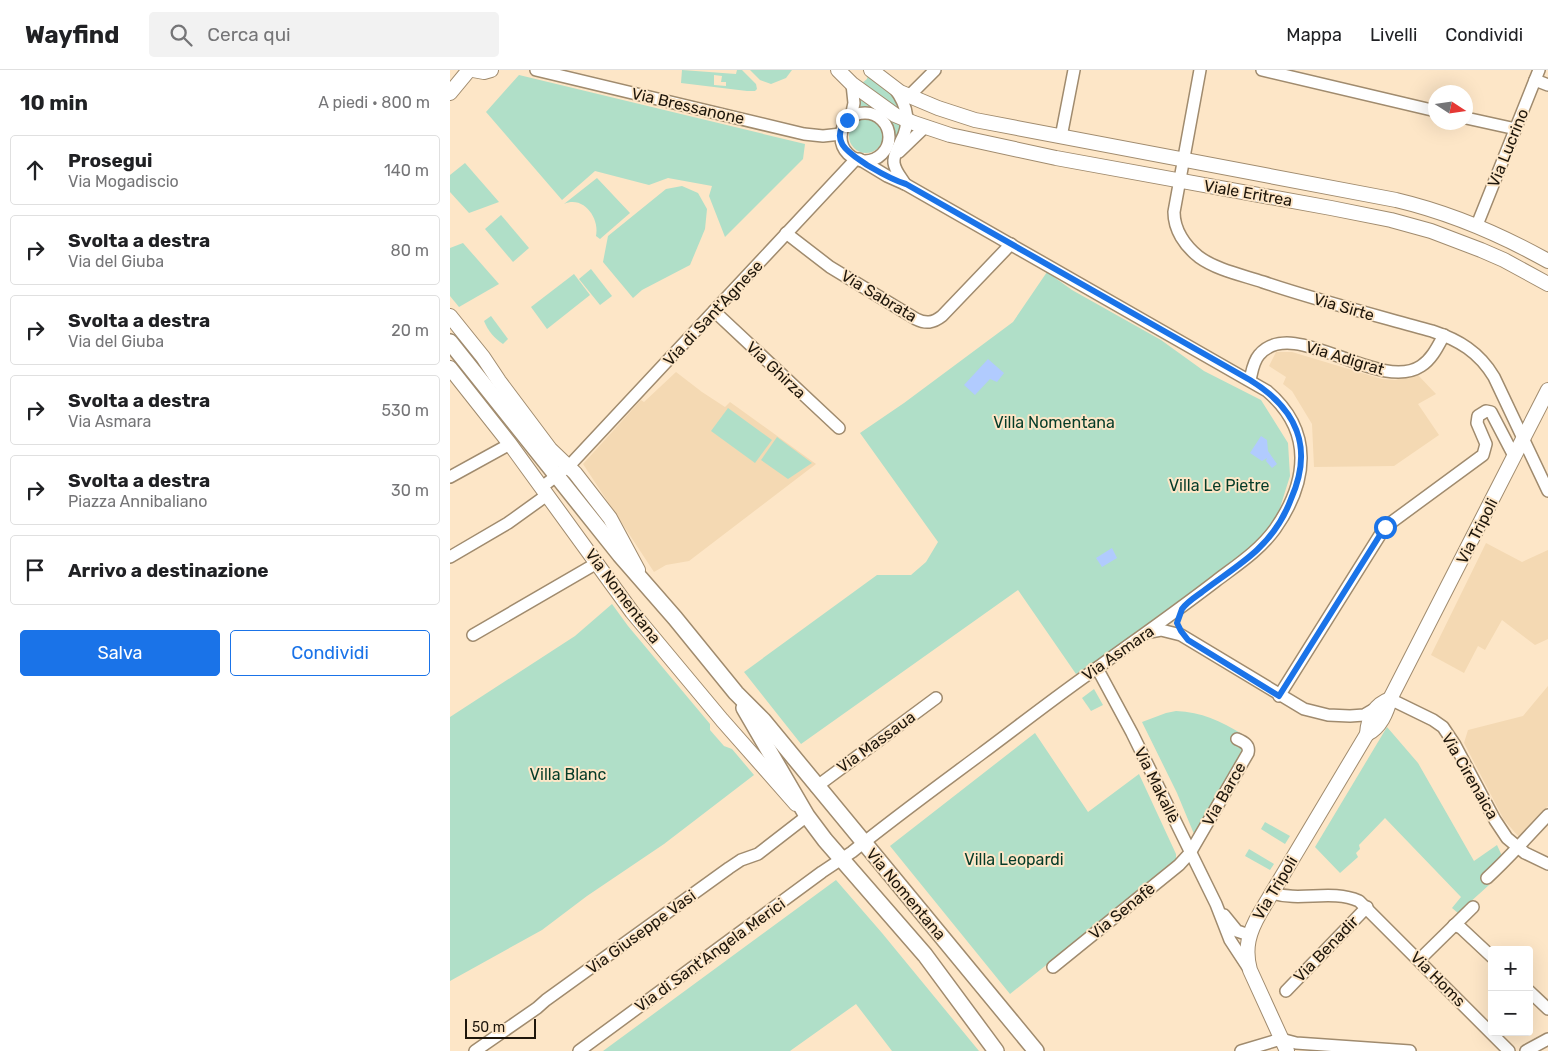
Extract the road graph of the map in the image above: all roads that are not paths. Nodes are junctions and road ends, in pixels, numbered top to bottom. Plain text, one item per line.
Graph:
1 (469, 70) edge
2 (473, 70) edge
3 (491, 70) edge
4 (536, 70) edge
5 (838, 70) edge
6 (871, 70) edge
7 (935, 70) edge
8 (1074, 70) edge
9 (1200, 70) edge
10 (1262, 70) edge
11 (1537, 75) edge
12 (852, 84) junction
13 (1548, 85) edge
14 (895, 89) junction
15 (450, 93) edge
16 (909, 96) junction
17 (1428, 109) edge
18 (851, 117) junction
19 (907, 120) junction
20 (1473, 120) edge
21 (931, 129) junction
22 (1516, 129) junction
23 (841, 134) junction
24 (1061, 137) junction
25 (888, 144) junction
26 (894, 155) junction
27 (878, 156) junction
28 (858, 159) junction
29 (1184, 160) junction
30 (1180, 180) junction
31 (906, 184) junction
32 (1477, 225) junction
33 (786, 233) junction
34 (1011, 244) junction
35 (1548, 261) edge
36 (1548, 284) edge
37 (714, 311) junction
38 (450, 316) edge
39 (1444, 335) junction
40 (450, 342) edge
41 (450, 368) edge
42 (1250, 380) junction
43 (1548, 390) edge
44 (839, 428) dead end
45 (1523, 439) junction
46 (510, 444) junction
47 (1514, 456) junction
48 (569, 466) junction
49 (556, 476) junction
50 (450, 477) edge
51 (581, 481) junction
52 (568, 490) junction
53 (544, 491) junction
54 (1548, 491) edge
55 (565, 520) junction
56 (450, 556) edge
57 (597, 563) junction
58 (647, 586) junction
59 (1185, 605) junction
60 (1146, 633) junction
61 (473, 635) dead end
62 (1188, 640) junction
63 (1097, 668) junction
64 (736, 693) junction
65 (1279, 696) junction
66 (936, 698) dead end
67 (1390, 699) junction
68 (1376, 708) junction
69 (1350, 716) junction
70 (722, 720) junction
71 (753, 724) junction
72 (1367, 734) junction
73 (1237, 739) dead end
74 (773, 760) junction
75 (776, 782) junction
76 (816, 787) junction
77 (1548, 815) edge
78 (806, 816) junction
79 (863, 843) junction
80 (1516, 848) junction
81 (1190, 853) junction
82 (842, 860) junction
83 (1548, 864) edge
84 (1487, 878) dead end
85 (1272, 893) junction
86 (1216, 904) junction
87 (1473, 907) dead end
88 (1367, 908) junction
89 (1454, 925) junction
90 (1249, 935) junction
91 (1488, 953) edge
92 (1419, 960) junction
93 (1053, 967) dead end
94 (1250, 970) junction
95 (1286, 991) dead end
96 (1533, 995) edge
97 (1548, 1009) edge
98 (1488, 1029) edge
99 (1494, 1036) edge
100 (1495, 1036) edge
101 (1548, 1039) edge
102 (1313, 1044) junction
103 (1284, 1045) edge
104 (475, 1051) edge
105 (579, 1051) edge
106 (996, 1051) edge
107 (1036, 1051) edge
108 (1242, 1051) edge
109 (1295, 1051) edge
110 (1410, 1051) edge
111 (1493, 1051) edge
112 (1509, 1051) edge
113 (1526, 1051) edge

1 - 15 street
2 - 3 street
4 - 23 street, Via Bressanone
5 - 12 street, Viale Eritrea
6 - 14 street, Viale Eritrea
7 - 16 street
8 - 24 street
9 - 29 street, Via Sirte
10 - 17 street
11 - 13 street
11 - 22 street, Via Lucrino
12 - 18 street
12 - 19 street, Viale Eritrea
14 - 16 street, Viale Eritrea
14 - 19 street
16 - 24 street, Viale Eritrea
18 - 23 street
18 - 25 street
19 - 21 street, Viale Eritrea
19 - 26 street
20 - 22 street
21 - 26 street
21 - 30 street, Viale Eritrea
22 - 32 street, Via Lucrino
23 - 28 street
24 - 29 street, Viale Eritrea
25 - 26 street
25 - 27 street
26 - 27 street
26 - 31 street
27 - 28 street
28 - 31 street, Via Asmara
28 - 33 street, Via di Sant'Agnese
29 - 30 street, Via Sirte
29 - 32 street, Viale Eritrea
30 - 36 street, Viale Eritrea
30 - 39 street, Via Sirte
31 - 34 street, Via Asmara
32 - 35 street, Viale Eritrea
33 - 34 street, Via Sabrata
33 - 37 street, Via di Sant'Agnese
34 - 42 street, Via Asmara
37 - 44 street, Via Ghirza
37 - 48 street, Via di Sant'Agnese
38 - 48 street, Via Nomentana
39 - 42 street, Via Adigrat
39 - 45 street, Via Sirte
40 - 49 main road, Via Nomentana
41 - 46 street, Via Nomentana
42 - 59 street, Via Asmara
43 - 45 street, Via Tripoli
45 - 47 street, Via Tripoli
45 - 54 street, Via Sirte
46 - 50 street
46 - 53 street, Via Nomentana
47 - 65 street
47 - 67 street, Via Tripoli
48 - 49 street, Via di Sant'Agnese
48 - 51 street, Via Nomentana
49 - 52 main road, Via Nomentana
49 - 53 street, Via di Sant'Agnese
51 - 52 street
51 - 58 street, Via Nomentana
52 - 55 street
52 - 58 main road, Via Nomentana
53 - 55 street, Via Nomentana
53 - 56 street, Via di Sant'Agnese
55 - 57 street, Via Nomentana
57 - 61 street
57 - 70 street, Via Nomentana
58 - 64 main road, Via Nomentana
59 - 60 street, Via Asmara
59 - 62 street
60 - 62 street
60 - 63 street, Via Asmara
62 - 65 street
63 - 79 street, Via Asmara
63 - 81 street, Via Makallè
64 - 71 main road, Via Nomentana
64 - 76 main road, Via Nomentana
65 - 69 street
66 - 76 street, Via Massaua
67 - 68 street
67 - 72 street, Via Tripoli
67 - 80 street, Via Cirenaica
68 - 69 street
68 - 72 street, Via Tripoli
69 - 72 street
70 - 71 street
70 - 75 street, Via Nomentana
71 - 74 main road, Via Nomentana
72 - 85 street, Via Tripoli
73 - 81 street, Via Barce
74 - 75 street
74 - 78 main road, Via Nomentana
75 - 78 street, Via Nomentana
76 - 79 main road, Via Nomentana
77 - 80 street
78 - 82 main road, Via Nomentana
78 - 104 street, Via Giuseppe Vasi
79 - 82 street, Via Asmara
79 - 107 main road, Via Nomentana
80 - 83 street
80 - 84 street
81 - 86 street, Via Makallè
81 - 93 street, Via Senafè
82 - 105 street, Via di Sant'Angela Merici
82 - 106 main road, Via Nomentana
85 - 88 street, Via Homs
85 - 90 street, Via Tripoli
86 - 90 street, Via Makallè
86 - 94 street, Via Makallè
87 - 89 street
88 - 92 street, Via Homs
88 - 95 street, Via Benadir
89 - 91 street
89 - 92 street
90 - 94 street, Via Tripoli
92 - 98 street, Via Homs
94 - 103 street, Via Tripoli
96 - 97 street
99 - 111 street
100 - 112 street, Via Homs
101 - 113 street
102 - 103 street
102 - 109 street
102 - 110 street
103 - 108 street

